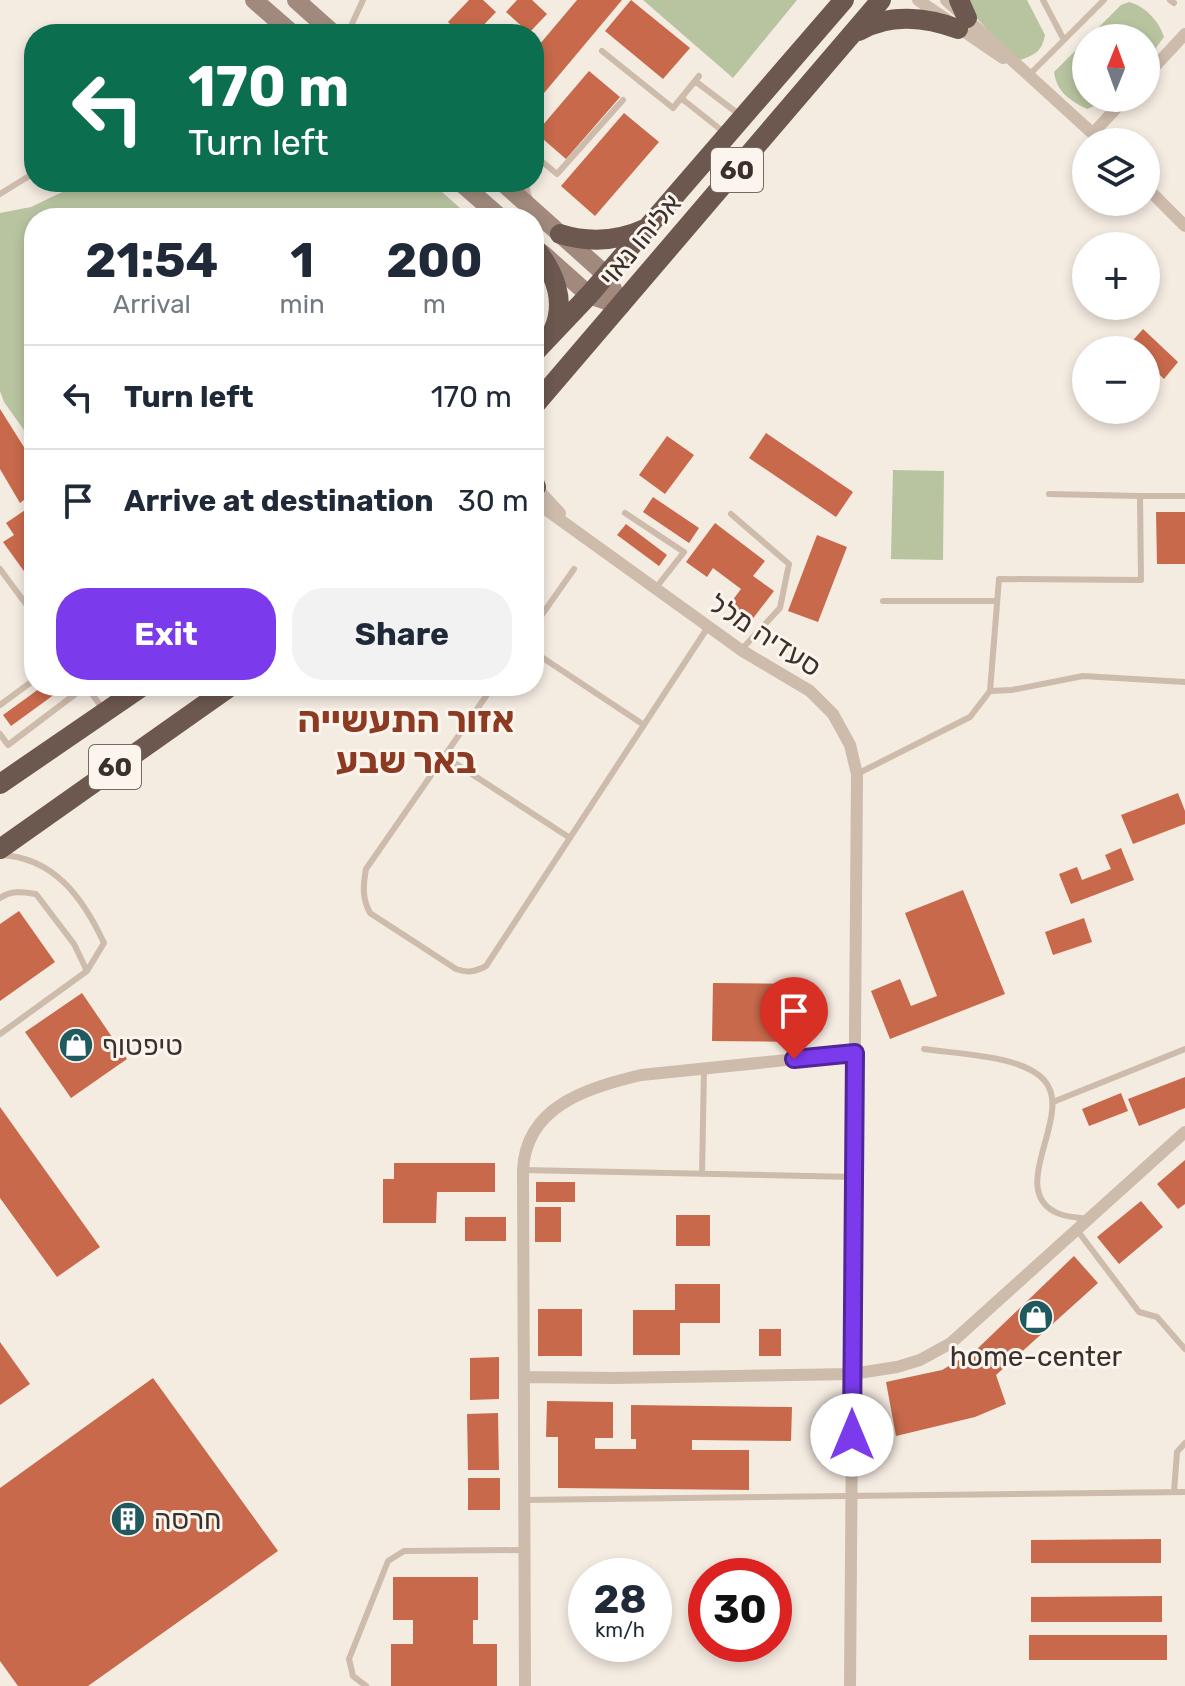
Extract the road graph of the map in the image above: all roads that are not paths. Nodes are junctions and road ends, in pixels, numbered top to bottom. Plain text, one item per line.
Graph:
1 (254, 0) edge
2 (296, 0) edge
3 (363, 0) edge
4 (844, 0) edge
5 (881, 0) edge
6 (918, 0) edge
7 (946, 0) edge
8 (1043, 0) edge
9 (1104, 0) edge
10 (961, 16) edge
11 (282, 24) edge
12 (323, 24) edge
13 (352, 24) edge
14 (1185, 34) edge
15 (852, 35) junction
16 (1064, 40) junction
17 (602, 51) dead end
18 (1160, 61) edge
19 (1029, 75) junction
20 (681, 98) junction
21 (623, 100) dead end
22 (742, 118) junction
23 (1087, 128) edge
24 (728, 135) junction
25 (544, 163) edge
26 (24, 179) edge
27 (471, 192) edge
28 (513, 192) edge
29 (527, 192) edge
30 (0, 194) edge
31 (1160, 201) edge
32 (490, 208) edge
33 (531, 208) joint
34 (544, 220) edge
35 (1185, 226) edge
36 (647, 228) junction
37 (560, 234) junction
38 (544, 256) edge
39 (544, 259) edge
40 (606, 275) junction
41 (589, 295) junction
42 (621, 306) junction
43 (551, 335) junction
44 (544, 342) edge
45 (544, 396) edge
46 (1049, 494) dead end
47 (1140, 496) junction
48 (1185, 496) edge
49 (544, 498) edge
50 (625, 513) dead end
51 (731, 514) dead end
52 (0, 569) edge
53 (574, 569) dead end
54 (655, 590) junction
55 (24, 601) edge
56 (883, 601) dead end
57 (996, 601) junction
58 (544, 612) edge
59 (708, 627) junction
60 (741, 650) junction
61 (544, 659) edge
62 (1185, 682) edge
63 (24, 687) edge
64 (990, 691) junction
65 (73, 696) edge
66 (93, 696) edge
67 (129, 696) edge
68 (217, 696) edge
69 (486, 696) edge
70 (0, 705) edge
71 (105, 713) junction
72 (644, 725) junction
73 (0, 734) edge
74 (444, 756) junction
75 (857, 774) junction
76 (0, 784) edge
77 (570, 838) junction
78 (0, 849) edge
79 (0, 855) edge
80 (0, 898) edge
81 (87, 971) junction
82 (0, 1034) edge
83 (924, 1049) dead end
84 (1185, 1049) edge
85 (855, 1053) junction
86 (704, 1068) junction
87 (1053, 1102) junction
88 (1185, 1132) edge
89 (523, 1170) junction
90 (702, 1174) junction
91 (854, 1177) junction
92 (1089, 1220) junction
93 (1077, 1230) junction
94 (1185, 1349) edge
95 (852, 1374) junction
96 (524, 1377) junction
97 (1185, 1443) edge
98 (1174, 1492) junction
99 (1185, 1492) edge
100 (851, 1496) junction
101 (524, 1500) junction
102 (524, 1550) junction
103 (366, 1686) edge
104 (525, 1686) edge
105 (850, 1686) edge

1 - 11 main road
2 - 12 main road
3 - 13 lane
4 - 22 highway, אליהו נאוי / 60
5 - 15 highway, אליהו נאוי / 60
6 - 10 street
7 - 10 street
8 - 16 lane
9 - 16 lane
10 - 15 highway
10 - 19 street
14 - 18 street
15 - 42 highway, אליהו נאוי / 60
16 - 19 lane
17 - 20 lane
19 - 23 street
20 - 22 lane
20 - 24 lane
21 - 25 lane
22 - 24 highway, אליהו נאוי / 60
24 - 36 highway, אליהו נאוי / 60
26 - 30 lane
27 - 32 main road
28 - 33 main road
29 - 33 lane
31 - 35 street
34 - 37 main road
36 - 37 highway
36 - 40 highway, אליהו נאוי / 60
37 - 40 main road
38 - 41 main road
39 - 43 highway
40 - 41 highway, אליהו נאוי / 60
40 - 42 main road
41 - 42 main road
41 - 43 highway, אליהו נאוי / 60
42 - 45 highway, אליהו נאוי / 60
43 - 44 highway, אליהו נאוי / 60
46 - 47 lane
47 - 48 lane
47 - 57 lane
49 - 54 street, סעדיה מלל
50 - 54 lane
51 - 60 lane
52 - 55 lane
53 - 58 lane
54 - 59 street, סעדיה מלל
56 - 57 lane
57 - 64 lane
59 - 60 street, סעדיה מלל
59 - 72 lane
60 - 75 street, סעדיה מלל
61 - 72 lane
62 - 64 lane
63 - 70 lane
64 - 75 lane
65 - 73 lane
66 - 71 lane
67 - 71 highway, 60
68 - 78 highway, 60
69 - 74 lane
71 - 76 highway, 60
72 - 77 lane
74 - 77 lane
74 - 77 lane
75 - 85 street, סעדיה מלל
79 - 81 lane
80 - 81 lane
81 - 82 lane
83 - 87 lane
84 - 87 lane
85 - 86 street
85 - 91 street, סעדיה מלל
86 - 89 street
86 - 90 lane
87 - 92 lane
88 - 92 street
89 - 90 lane
89 - 96 street
90 - 91 lane
91 - 95 street, סעדיה מלל
92 - 93 street
93 - 94 lane
93 - 95 street
95 - 96 street
95 - 100 street, סעדיה מלל
96 - 101 street
97 - 98 lane
98 - 99 lane
98 - 100 lane
100 - 101 lane
100 - 105 street, סעדיה מלל
101 - 102 street
102 - 103 lane
102 - 104 street

